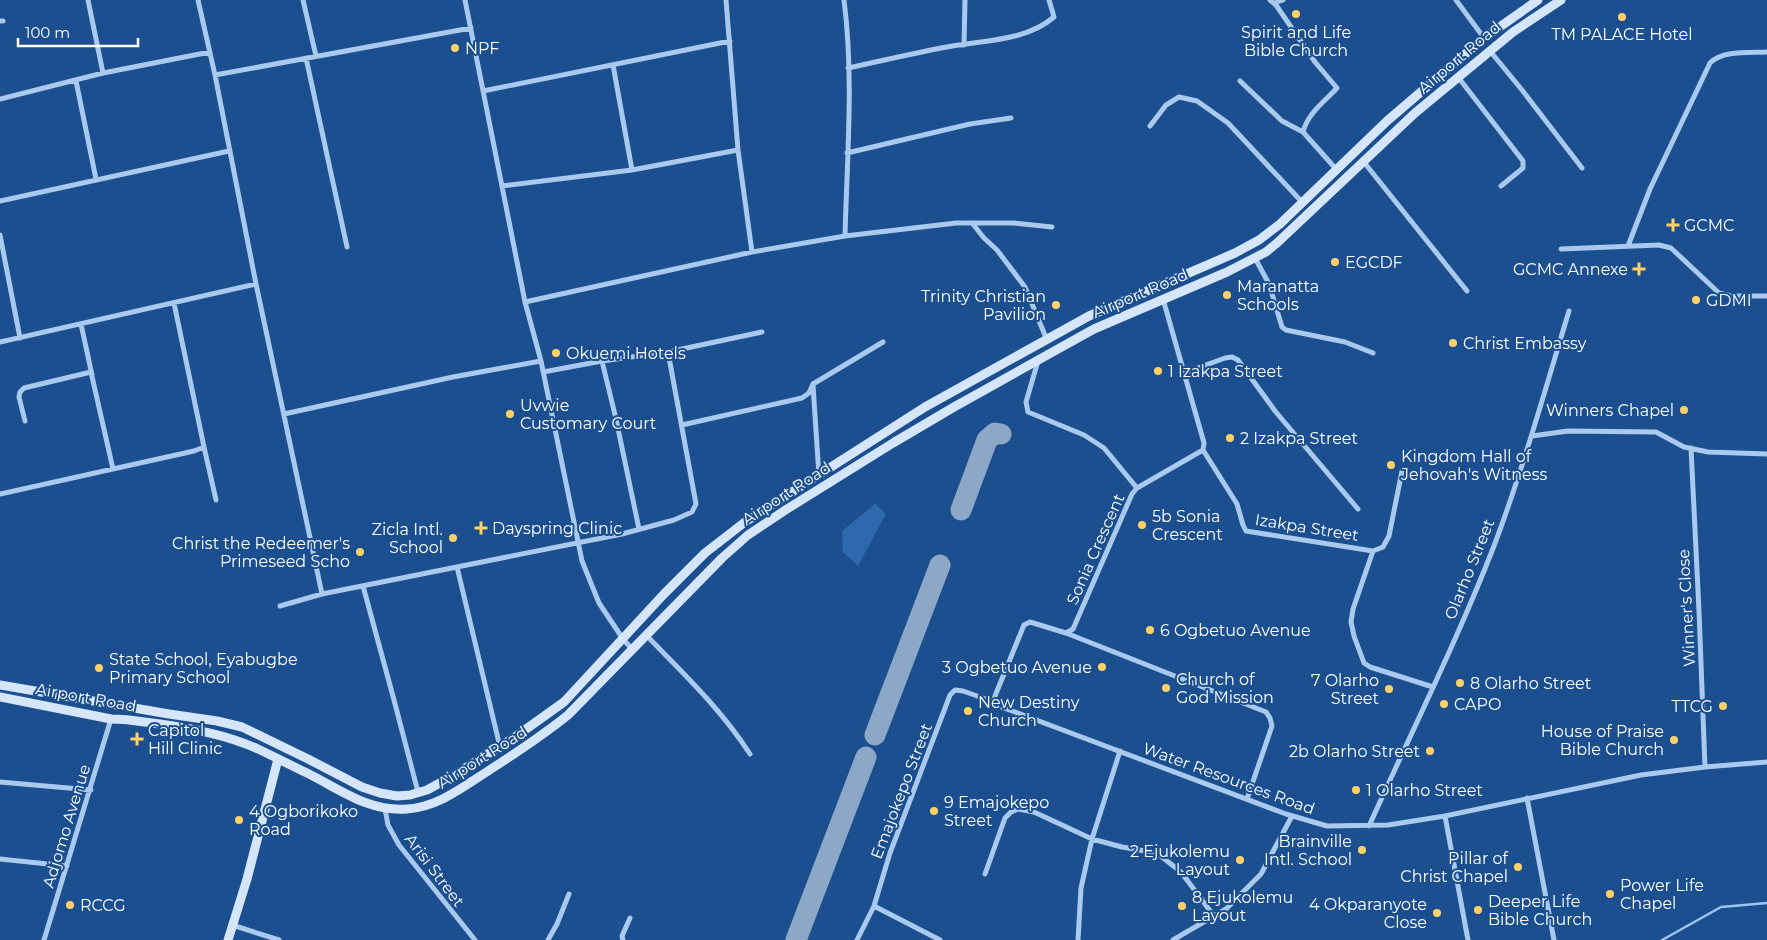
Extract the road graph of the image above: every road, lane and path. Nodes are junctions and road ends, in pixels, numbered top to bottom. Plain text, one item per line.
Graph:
1 (88, 0) edge
2 (198, 0) edge
3 (303, 0) edge
4 (465, 0) edge
5 (726, 0) edge
6 (844, 0) edge
7 (964, 0) edge
8 (1049, 0) edge
9 (1270, 0) edge
10 (1283, 0) edge
11 (1456, 0) edge
12 (1538, 0) edge
13 (1561, 0) edge
14 (1276, 5) junction
15 (471, 28) junction
16 (1484, 38) junction
17 (730, 41) junction
18 (964, 45) junction
19 (1490, 51) junction
20 (210, 52) junction
21 (1767, 52) edge
22 (316, 56) junction
23 (306, 58) junction
24 (613, 65) junction
25 (848, 68) junction
26 (103, 73) junction
27 (215, 75) junction
28 (1458, 77) junction
29 (1436, 79) junction
30 (76, 81) junction
31 (1240, 81) dead end
32 (1444, 88) junction
33 (483, 91) junction
34 (0, 99) edge
35 (1010, 118) dead end
36 (1150, 126) dead end
37 (1303, 132) junction
38 (738, 150) junction
39 (229, 151) junction
40 (847, 153) junction
41 (1363, 161) junction
42 (1582, 168) dead end
43 (1336, 169) junction
44 (632, 170) junction
45 (96, 179) junction
46 (502, 186) junction
47 (1501, 186) dead end
48 (0, 201) edge
49 (1302, 202) junction
50 (972, 223) junction
51 (1052, 227) dead end
52 (0, 235) edge
53 (845, 236) junction
54 (1628, 246) junction
55 (347, 247) dead end
56 (1561, 249) dead end
57 (752, 252) junction
58 (1255, 258) junction
59 (256, 284) junction
60 (1467, 291) dead end
61 (1767, 296) edge
62 (1163, 299) junction
63 (525, 302) junction
64 (174, 303) junction
65 (1569, 311) dead end
66 (81, 324) junction
67 (762, 332) dead end
68 (20, 338) junction
69 (1047, 340) junction
70 (0, 342) edge
71 (883, 342) dead end
72 (668, 352) junction
73 (1373, 353) dead end
74 (1038, 360) junction
75 (540, 361) junction
76 (602, 361) junction
77 (543, 372) junction
78 (1184, 373) junction
79 (94, 382) junction
80 (813, 384) junction
81 (284, 414) junction
82 (24, 421) dead end
83 (682, 425) junction
84 (886, 433) junction
85 (1532, 436) junction
86 (893, 443) junction
87 (204, 447) junction
88 (1691, 448) junction
89 (1203, 450) junction
90 (1767, 454) edge
91 (113, 469) junction
92 (1402, 471) dead end
93 (819, 476) junction
94 (1137, 488) junction
95 (0, 494) edge
96 (216, 500) dead end
97 (1358, 509) dead end
98 (639, 530) junction
99 (578, 543) junction
100 (1373, 550) junction
101 (457, 567) junction
102 (362, 586) junction
103 (322, 594) junction
104 (280, 606) dead end
105 (1066, 633) junction
106 (646, 635) junction
107 (623, 639) junction
108 (632, 649) junction
109 (0, 685) edge
110 (1433, 687) junction
111 (0, 696) edge
112 (994, 702) junction
113 (111, 718) junction
114 (500, 747) junction
115 (1120, 750) junction
116 (750, 754) dead end
117 (278, 759) junction
118 (1767, 762) edge
119 (1705, 767) junction
120 (0, 782) edge
121 (91, 790) junction
122 (418, 792) junction
123 (1527, 798) junction
124 (1247, 799) junction
125 (385, 810) junction
126 (1292, 816) junction
127 (1445, 816) junction
128 (1369, 826) junction
129 (1092, 838) junction
130 (0, 859) edge
131 (67, 866) junction
132 (986, 874) dead end
133 (569, 894) dead end
134 (874, 906) junction
135 (1214, 916) junction
136 (630, 918) dead end
137 (232, 925) junction
138 (44, 940) edge
139 (228, 940) edge
140 (279, 940) edge
141 (475, 940) edge
142 (548, 940) edge
143 (622, 940) edge
144 (857, 940) edge
145 (940, 940) edge
146 (1078, 940) edge
147 (1173, 940) edge
148 (1468, 940) edge
149 (1554, 940) edge

1 - 26 street
2 - 20 street
3 - 22 street
4 - 15 street
5 - 17 street
6 - 25 street
7 - 18 street
8 - 18 street
9 - 14 street
10 - 14 street
11 - 16 street
12 - 16 main road, Airport Road
13 - 19 main road, Airport Road
14 - 37 street
15 - 22 street
15 - 33 street
16 - 29 main road, Airport Road
17 - 24 street
17 - 38 street
18 - 25 street
19 - 28 main road, Airport Road
19 - 42 street
20 - 26 street
20 - 27 street
21 - 54 street
22 - 23 street
23 - 27 street
23 - 55 street
24 - 33 street
24 - 44 street
25 - 40 street
26 - 30 street
27 - 39 street
28 - 32 main road, Airport Road
28 - 47 street
29 - 32 main road
29 - 43 main road, Airport Road
30 - 34 street
30 - 45 street
31 - 37 street
32 - 41 main road, Airport Road
33 - 46 street
35 - 40 street
36 - 49 street
37 - 43 street
38 - 44 street
38 - 57 street
39 - 45 street
39 - 59 street
40 - 53 street
41 - 58 main road, Airport Road
41 - 60 street
43 - 49 main road, Airport Road
44 - 46 street
45 - 48 street
46 - 63 street
49 - 69 main road, Airport Road
50 - 51 street
50 - 53 street
50 - 69 street
52 - 68 street
53 - 57 street
54 - 56 street
54 - 61 street
57 - 63 street
58 - 62 main road, Airport Road
58 - 73 street
59 - 64 street
59 - 81 street
62 - 74 main road, Airport Road
62 - 78 street, Izakpa Street
63 - 75 street
64 - 66 street
64 - 87 street
65 - 85 street, Olarho Street
66 - 68 street
66 - 79 street
67 - 72 street
68 - 70 street
69 - 84 main road, Airport Road
71 - 80 street
72 - 76 street
72 - 83 street
74 - 86 main road, Airport Road
74 - 94 street
75 - 77 street
75 - 81 street
76 - 77 street
76 - 98 street
77 - 99 street
78 - 89 street, Izakpa Street
78 - 97 street
79 - 82 street
79 - 91 street
80 - 83 street
80 - 93 street
81 - 103 street
83 - 98 street
84 - 86 main road
84 - 93 main road, Airport Road
85 - 88 street
85 - 110 street, Olarho Street
86 - 106 main road, Airport Road
87 - 91 street
87 - 96 street
88 - 90 street
88 - 119 street, Winner's Close
89 - 94 street, Sonia Crescent
89 - 100 street, Izakpa Street
91 - 95 street
92 - 100 street, Izakpa Street
93 - 107 main road, Airport Road
94 - 105 street, Sonia Crescent
98 - 99 street
99 - 101 street
99 - 107 street
100 - 110 street
101 - 102 street
101 - 114 street
102 - 103 street
102 - 122 street
103 - 104 street
105 - 112 street
105 - 124 street
106 - 108 main road, Airport Road
106 - 116 street
107 - 108 street
107 - 114 main road, Airport Road
108 - 125 main road, Airport Road
109 - 122 main road, Airport Road
110 - 128 street, Olarho Street
111 - 113 main road, Airport Road
112 - 115 street, Water Resources Road
112 - 134 street, Emajokepo Street
113 - 117 main road, Airport Road
113 - 121 street, Adjomo Avenue
114 - 122 main road, Airport Road
115 - 124 street, Water Resources Road
115 - 129 street
117 - 125 main road, Airport Road
117 - 137 main road
118 - 119 street, Water Resources Road
119 - 123 street, Water Resources Road
120 - 121 street
121 - 131 street, Adjomo Avenue
123 - 127 street, Water Resources Road
123 - 149 street
124 - 126 street, Water Resources Road
125 - 141 street, Arisi Street
126 - 128 street, Water Resources Road
126 - 135 street
127 - 128 street, Water Resources Road
127 - 148 street
129 - 132 street
129 - 135 street
129 - 146 street
130 - 131 street
131 - 138 street, Adjomo Avenue
133 - 142 street
134 - 144 street, Emajokepo Street
134 - 145 street
135 - 147 street
136 - 143 street
137 - 139 main road
137 - 140 street

